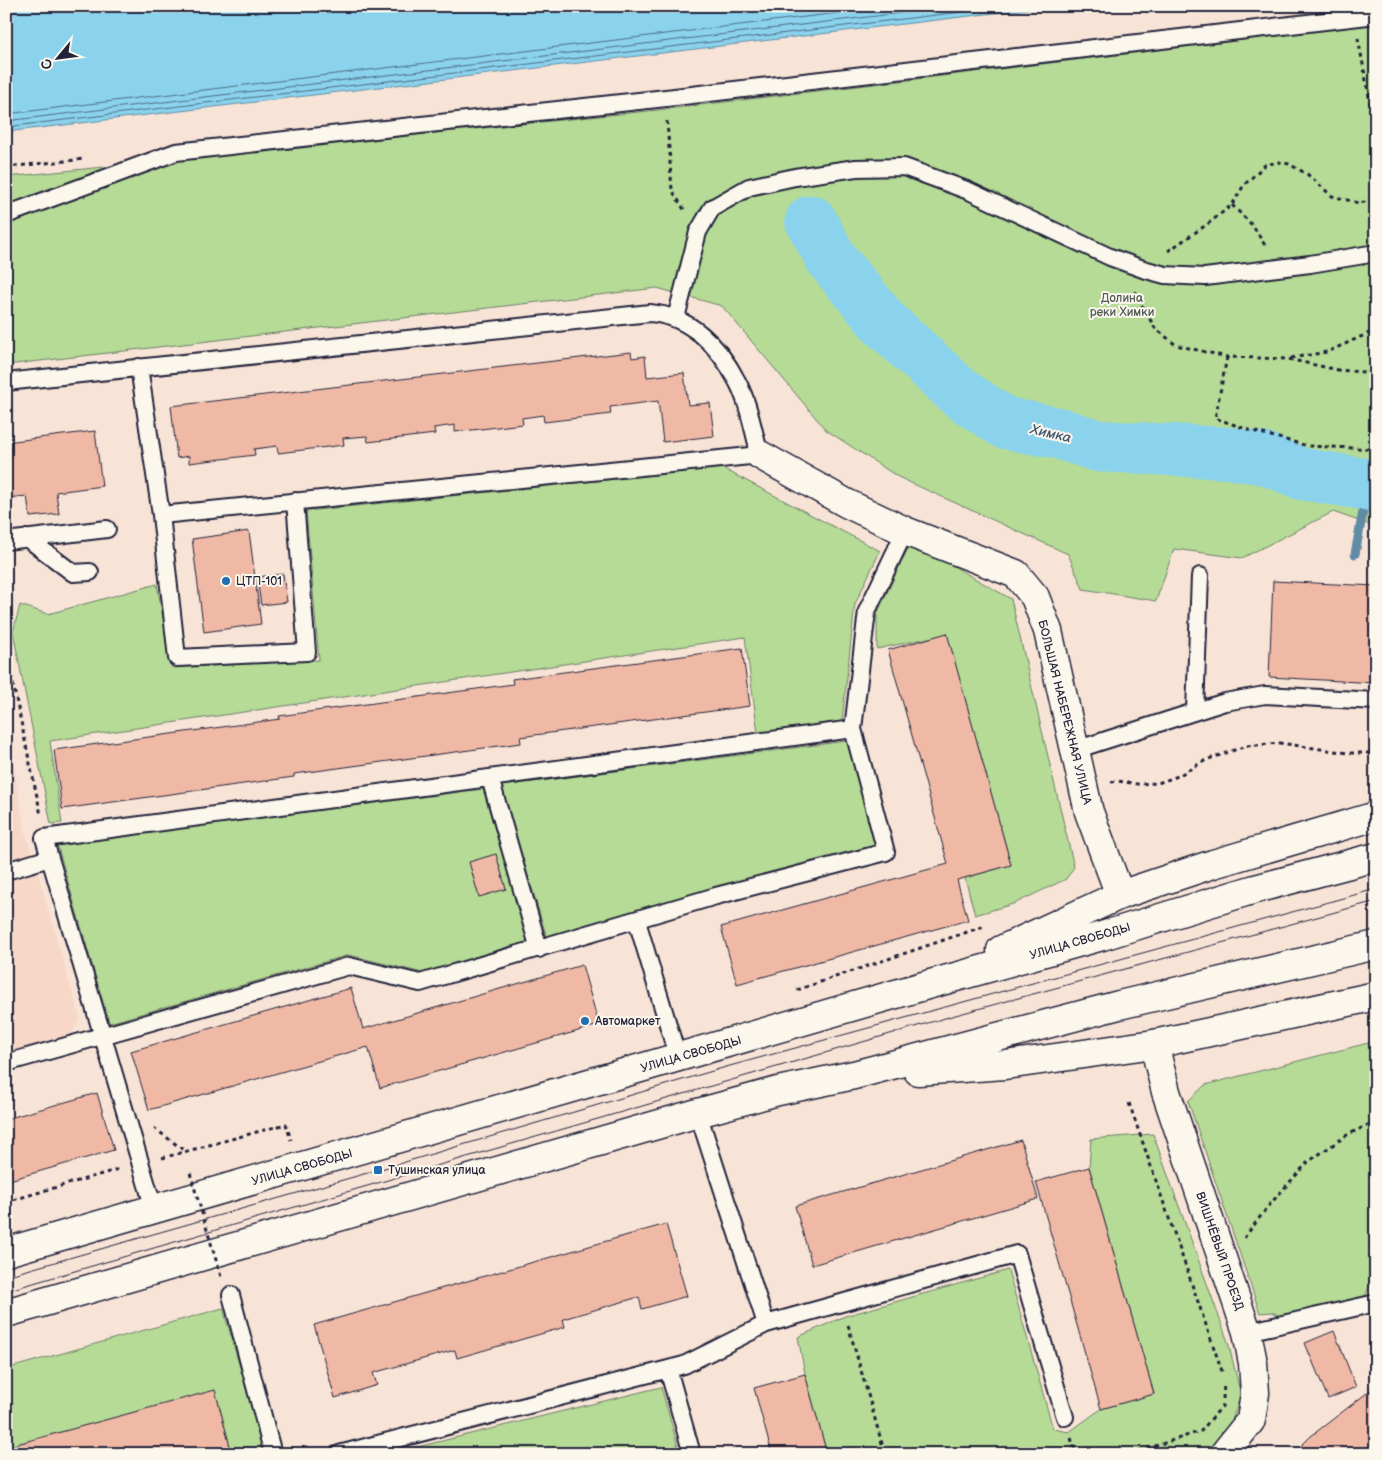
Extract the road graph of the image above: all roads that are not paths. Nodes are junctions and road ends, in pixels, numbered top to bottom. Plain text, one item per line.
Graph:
1 (1376, 15) edge
2 (6, 215) edge
3 (1376, 253) edge
4 (676, 318) junction
5 (139, 367) junction
6 (6, 382) edge
7 (760, 455) junction
8 (295, 501) junction
9 (161, 515) junction
10 (107, 529) dead end
11 (905, 531) junction
12 (27, 538) junction
13 (6, 541) edge
14 (90, 572) dead end
15 (1200, 576) dead end
16 (1376, 701) edge
17 (1196, 711) junction
18 (853, 730) junction
19 (1075, 750) junction
20 (490, 778) junction
21 (1376, 816) edge
22 (1376, 856) edge
23 (50, 858) junction
24 (6, 871) edge
25 (1120, 895) junction
26 (637, 921) junction
27 (1376, 945) edge
28 (538, 949) junction
29 (927, 985) junction
30 (1376, 996) edge
31 (103, 1036) junction
32 (1154, 1044) junction
33 (678, 1058) junction
34 (6, 1063) edge
35 (854, 1075) junction
36 (698, 1112) junction
37 (154, 1209) junction
38 (6, 1252) edge
39 (231, 1295) dead end
40 (1376, 1303) edge
41 (6, 1313) edge
42 (766, 1324) junction
43 (1247, 1332) junction
44 (668, 1369) junction
45 (1065, 1417) dead end
46 (273, 1454) edge
47 (339, 1454) edge
48 (692, 1454) edge
49 (1224, 1454) edge

1 - 2 lane
3 - 4 lane
4 - 5 lane
4 - 7 lane
5 - 6 lane
5 - 9 lane
7 - 8 lane
7 - 11 main road, БОЛЬШАЯ НАБЕРЕЖНАЯ УЛИЦА
8 - 9 lane
8 - 9 lane
10 - 12 lane
11 - 18 lane
11 - 19 main road, БОЛЬШАЯ НАБЕРЕЖНАЯ УЛИЦА
12 - 13 lane
12 - 14 lane
15 - 17 lane
16 - 17 lane
17 - 19 lane
18 - 20 lane
18 - 26 lane
19 - 25 main road, БОЛЬШАЯ НАБЕРЕЖНАЯ УЛИЦА
20 - 23 lane
20 - 28 lane
21 - 25 main road
22 - 29 main road, УЛИЦА СВОБОДЫ
23 - 24 lane
23 - 31 lane
25 - 29 main road
26 - 28 lane
26 - 33 lane
27 - 35 main road
28 - 31 lane
29 - 33 main road, УЛИЦА СВОБОДЫ
30 - 32 main road
31 - 34 lane
31 - 37 lane
32 - 35 main road
32 - 43 main road, ВИШНЁВЫЙ ПРОЕЗД
33 - 37 main road, УЛИЦА СВОБОДЫ
35 - 36 main road
36 - 41 main road
36 - 42 lane
37 - 38 main road, УЛИЦА СВОБОДЫ
39 - 46 lane
40 - 43 lane
42 - 44 lane
42 - 45 lane
43 - 49 main road, ВИШНЁВЫЙ ПРОЕЗД
44 - 47 lane
44 - 48 lane

